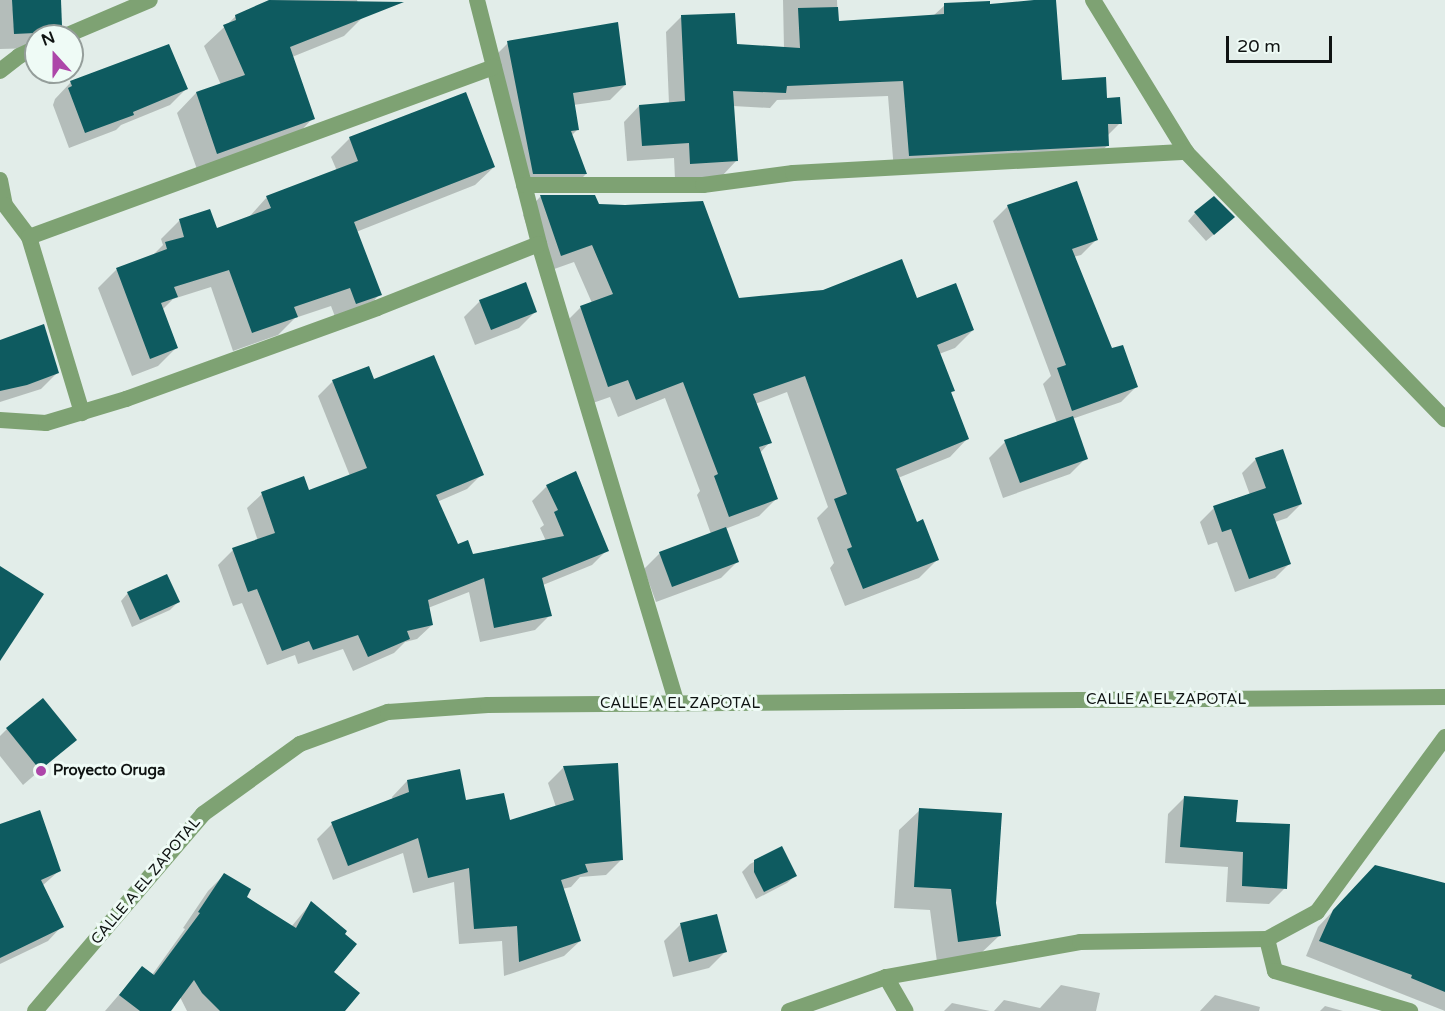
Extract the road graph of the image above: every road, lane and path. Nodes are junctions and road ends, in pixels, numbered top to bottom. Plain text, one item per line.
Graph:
1 (150, 0) edge
2 (477, 0) edge
3 (1093, 0) edge
4 (84, 28) edge
5 (24, 54) edge
6 (494, 67) junction
7 (0, 71) edge
8 (1186, 152) junction
9 (0, 180) edge
10 (524, 185) junction
11 (29, 237) junction
12 (539, 244) junction
13 (82, 413) junction
14 (1445, 419) edge
15 (0, 420) edge
16 (1445, 697) edge
17 (677, 704) junction
18 (1445, 736) edge
19 (1267, 939) junction
20 (886, 977) junction
21 (35, 1011) edge
22 (789, 1011) edge
23 (906, 1011) edge
24 (1410, 1011) edge

1 - 4 street
2 - 6 street
3 - 8 street
5 - 7 street
6 - 10 street
6 - 11 street
8 - 10 street
8 - 14 street
9 - 11 street
10 - 12 street
11 - 13 street
12 - 13 street
12 - 17 street
13 - 15 street
16 - 17 street, CALLE A EL ZAPOTAL
17 - 21 street, CALLE A EL ZAPOTAL
18 - 19 street
19 - 20 street
19 - 24 street
20 - 22 street
20 - 23 street

